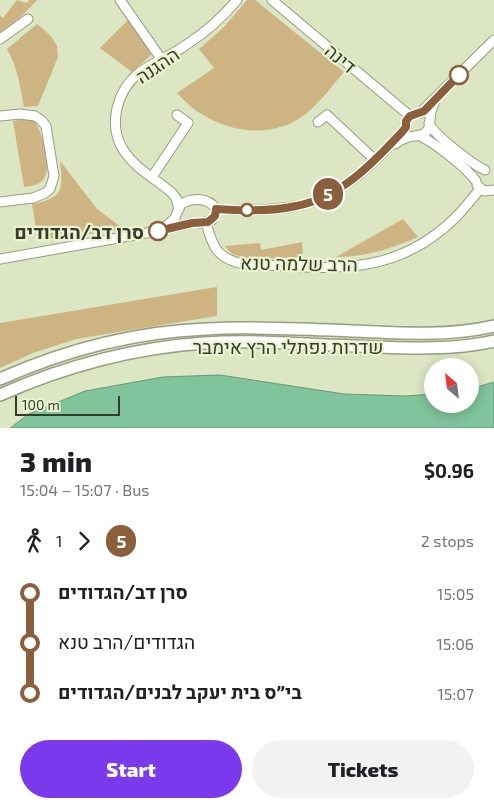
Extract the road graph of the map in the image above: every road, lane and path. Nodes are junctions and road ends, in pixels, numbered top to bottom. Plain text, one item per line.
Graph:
1 (120, 0) edge
2 (238, 0) edge
3 (272, 0) edge
4 (28, 19) dead end
5 (0, 39) edge
6 (494, 40) edge
7 (162, 60) junction
8 (437, 97) junction
9 (420, 113) junction
10 (177, 115) dead end
11 (0, 116) edge
12 (410, 116) junction
13 (318, 122) dead end
14 (429, 122) junction
15 (406, 127) junction
16 (418, 136) junction
17 (378, 157) junction
18 (489, 170) edge
19 (152, 177) junction
20 (168, 190) junction
21 (486, 190) edge
22 (190, 200) junction
23 (0, 202) edge
24 (216, 209) junction
25 (178, 210) junction
26 (192, 223) junction
27 (206, 223) junction
28 (158, 231) junction
29 (0, 259) edge
30 (494, 326) edge
31 (494, 341) edge
32 (0, 379) edge
33 (0, 395) edge

1 - 7 street
2 - 7 street, ההגנה
3 - 12 street, דינה
4 - 5 street
6 - 8 street
7 - 19 street, ההגנה
8 - 9 street
8 - 14 street
9 - 12 street
9 - 14 street
10 - 19 street
11 - 23 street
12 - 15 street
13 - 17 street
14 - 16 street
14 - 18 street
15 - 16 street
15 - 17 street
16 - 17 street
16 - 21 street
17 - 24 street
18 - 21 street, הרב שלמה טנא
19 - 20 street, ההגנה
20 - 22 street, ההגנה
20 - 25 street, ההגנה
21 - 27 street, הרב שלמה טנא
22 - 24 street
22 - 25 street
24 - 27 street
25 - 26 street
25 - 28 street
26 - 27 street
26 - 28 street
28 - 29 street
30 - 32 main road, שדרות נפתלי הרץ אימבר
31 - 33 main road, שדרות נפתלי הרץ אימבר

